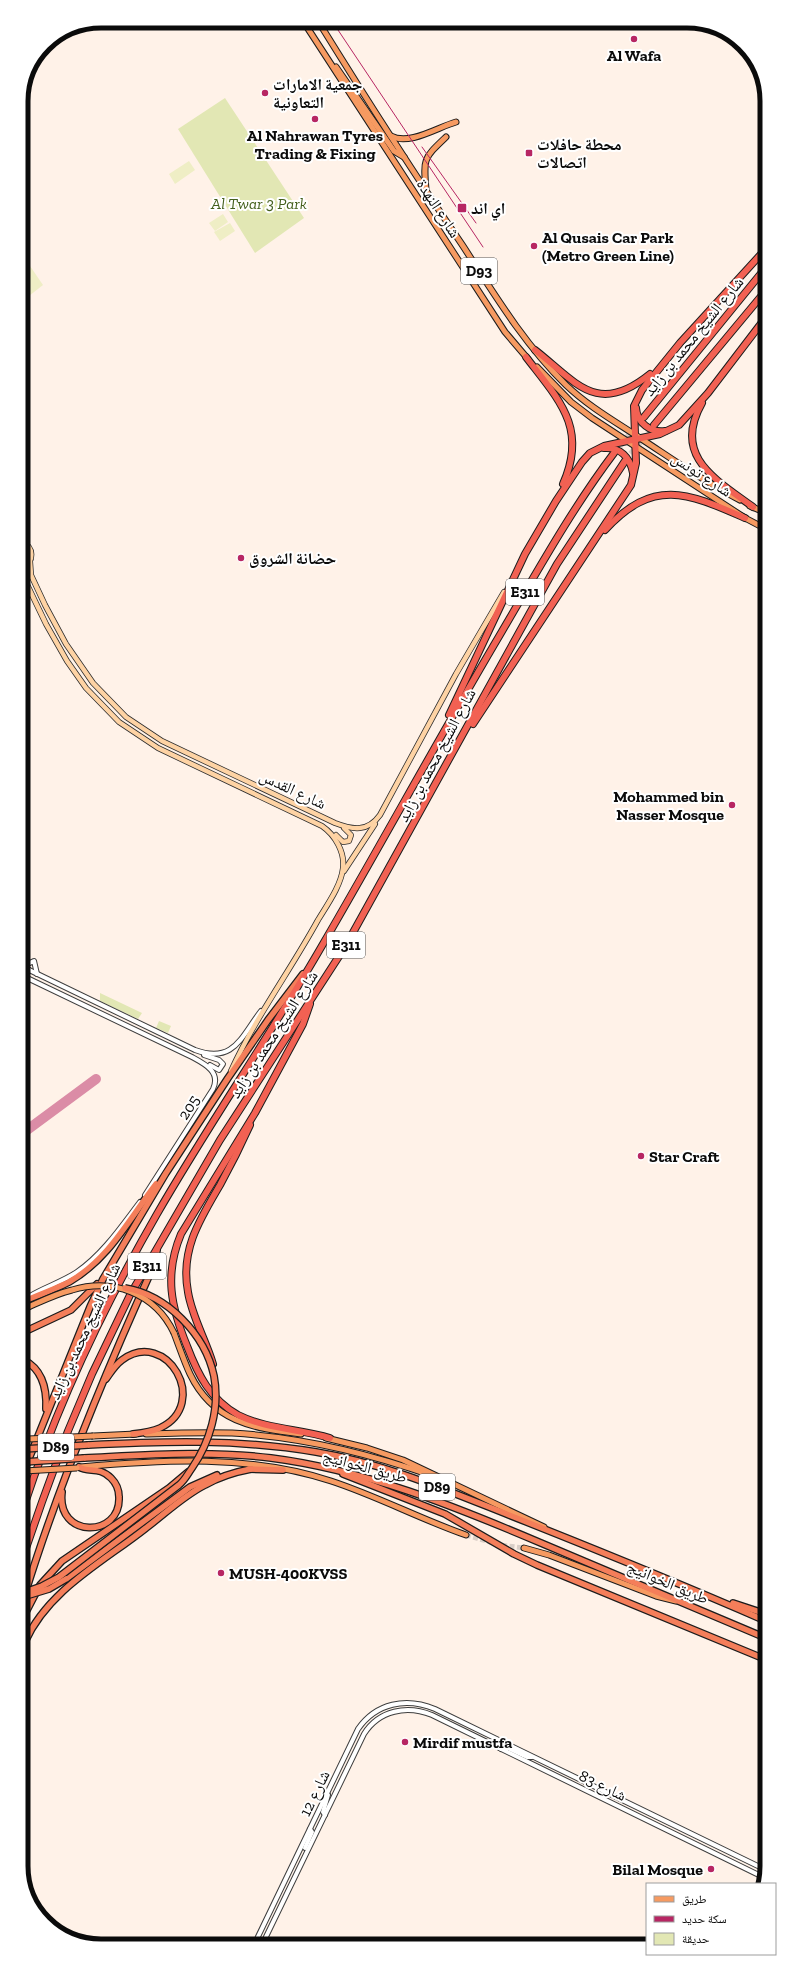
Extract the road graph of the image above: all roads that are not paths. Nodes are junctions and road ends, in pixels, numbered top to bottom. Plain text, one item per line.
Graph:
1 (308, 28) edge
2 (322, 28) edge
3 (330, 61) junction
4 (456, 122) dead end
5 (389, 134) junction
6 (446, 137) dead end
7 (404, 157) junction
8 (426, 190) junction
9 (760, 255) edge
10 (760, 275) edge
11 (760, 298) edge
12 (760, 325) edge
13 (535, 350) junction
14 (526, 357) junction
15 (660, 365) junction
16 (708, 393) junction
17 (637, 398) junction
18 (644, 418) tunnel mouth
19 (654, 425) tunnel mouth
20 (674, 428) junction
21 (636, 437) junction
22 (626, 440) junction
23 (636, 446) junction
24 (596, 449) junction
25 (614, 453) tunnel mouth
26 (625, 461) tunnel mouth
27 (633, 478) junction
28 (556, 501) junction
29 (753, 507) junction
30 (760, 510) edge
31 (745, 518) junction
32 (760, 526) edge
33 (592, 544) junction
34 (28, 547) edge
35 (30, 561) joint
36 (510, 583) junction
37 (28, 586) edge
38 (125, 727) junction
39 (442, 734) junction
40 (162, 742) junction
41 (459, 743) junction
42 (306, 818) junction
43 (376, 820) junction
44 (335, 823) junction
45 (340, 880) junction
46 (28, 964) edge
47 (310, 966) junction
48 (30, 970) edge
49 (37, 974) junction
50 (28, 978) edge
51 (312, 998) junction
52 (268, 1004) junction
53 (195, 1050) junction
54 (192, 1057) junction
55 (228, 1078) junction
56 (256, 1112) junction
57 (166, 1173) junction
58 (157, 1247) junction
59 (109, 1268) junction
60 (125, 1288) junction
61 (28, 1298) edge
62 (28, 1299) edge
63 (28, 1307) edge
64 (28, 1330) edge
65 (28, 1363) edge
66 (214, 1375) junction
67 (100, 1389) junction
68 (46, 1416) junction
69 (133, 1434) junction
70 (330, 1438) junction
71 (28, 1440) edge
72 (28, 1449) edge
73 (28, 1461) edge
74 (28, 1462) edge
75 (78, 1468) junction
76 (191, 1469) junction
77 (251, 1469) junction
78 (283, 1470) junction
79 (334, 1470) junction
80 (28, 1471) edge
81 (65, 1476) junction
82 (455, 1484) junction
83 (28, 1496) edge
84 (466, 1535) tunnel mouth
85 (559, 1535) junction
86 (28, 1542) edge
87 (524, 1548) tunnel mouth
88 (28, 1582) edge
89 (689, 1588) junction
90 (28, 1592) edge
91 (28, 1593) edge
92 (682, 1602) junction
93 (28, 1608) edge
94 (760, 1612) edge
95 (760, 1618) edge
96 (760, 1635) edge
97 (28, 1636) edge
98 (760, 1658) edge
99 (434, 1709) joint
100 (432, 1716) joint
101 (501, 1749) junction
102 (533, 1757) junction
103 (328, 1792) junction
104 (325, 1815) junction
105 (310, 1829) junction
106 (304, 1858) junction
107 (760, 1867) edge
108 (759, 1875) edge
109 (257, 1939) edge
110 (265, 1939) edge

1 - 3 main road, شارع النهدة / D93
2 - 5 main road, شارع النهدة / D93
3 - 7 main road
3 - 14 main road, شارع النهدة / D93
4 - 5 main road
5 - 7 main road, شارع النهدة / D93
6 - 8 main road
7 - 8 main road, شارع النهدة / D93
8 - 13 main road, شارع النهدة / D93
9 - 15 highway
10 - 18 highway, شارع الشيخ محمد بن زايد
11 - 19 highway, شارع الشيخ محمد بن زايد
12 - 16 highway
13 - 15 highway
13 - 21 main road, شارع النهدة / D93
14 - 22 main road, شارع النهدة / D93
14 - 28 highway
15 - 17 highway
16 - 20 highway
16 - 29 highway
17 - 20 highway
17 - 21 highway
20 - 21 highway
21 - 22 highway
21 - 23 highway
21 - 29 main road, شارع تونس / D93
22 - 23 main road, شارع تونس / D93
22 - 24 highway
23 - 27 highway
23 - 31 main road, شارع تونس / D93
24 - 27 highway
24 - 28 highway
25 - 39 highway, شارع الشيخ محمد بن زايد / E311
26 - 41 highway, شارع الشيخ محمد بن زايد / E311
27 - 33 highway
28 - 36 highway
29 - 30 main road, شارع تونس / D93
31 - 32 main road, شارع تونس / D93
31 - 33 highway
33 - 41 highway
34 - 35 main road, شارع القدس
35 - 40 main road, شارع القدس
36 - 39 highway
36 - 43 main road
37 - 38 main road, شارع القدس
38 - 40 main road
38 - 42 main road, شارع القدس
39 - 47 highway, شارع الشيخ محمد بن زايد / E311
40 - 44 main road, شارع القدس
41 - 51 highway, شارع الشيخ محمد بن زايد / E311
42 - 44 main road
42 - 45 main road, شارع القدس
43 - 44 main road, شارع القدس
43 - 45 main road
45 - 52 main road, شارع القدس
46 - 49 street
47 - 55 highway
47 - 83 highway, شارع الشيخ محمد بن زايد / E311
48 - 49 street
49 - 53 street
50 - 54 street, 205
51 - 56 highway
51 - 58 highway, شارع الشيخ محمد بن زايد / E311
52 - 53 street
52 - 55 main road, شارع القدس
53 - 54 street
54 - 61 street, 205
55 - 57 highway
56 - 66 highway, bridge
56 - 70 highway
57 - 59 highway
57 - 62 highway
58 - 67 highway
58 - 86 highway, شارع الشيخ محمد بن زايد / E311
59 - 64 highway
59 - 68 highway
60 - 63 main road, bridge
60 - 66 highway, bridge
60 - 70 main road, bridge
65 - 68 highway
66 - 76 highway, bridge
67 - 69 highway
67 - 81 highway
68 - 73 highway
69 - 71 main road, bridge
69 - 82 main road
70 - 82 main road
72 - 85 highway, طريق الخوانيج / D89, bridge
74 - 79 highway, طريق الخوانيج / D89, bridge
75 - 78 main road
75 - 80 main road, bridge
75 - 81 highway
76 - 90 highway, bridge
76 - 93 highway, bridge
77 - 78 highway
77 - 91 highway, bridge
77 - 97 highway
78 - 84 main road
79 - 92 highway, طريق الخوانيج / D89
79 - 98 highway
81 - 88 highway
82 - 85 main road
85 - 89 highway, طريق الخوانيج / D89
87 - 92 main road
89 - 94 highway
89 - 95 highway, طريق الخوانيج / D89
92 - 96 highway, طريق الخوانيج / D89
99 - 102 street, شارع 83
99 - 103 street, شارع 12
100 - 101 street, شارع 83
100 - 104 street, شارع 12
101 - 102 street
101 - 108 street, شارع 83
102 - 107 street, شارع 83
103 - 104 street
103 - 105 street, شارع 12
104 - 106 street, شارع 12
105 - 106 street
105 - 109 street, شارع 12
106 - 110 street, شارع 12

